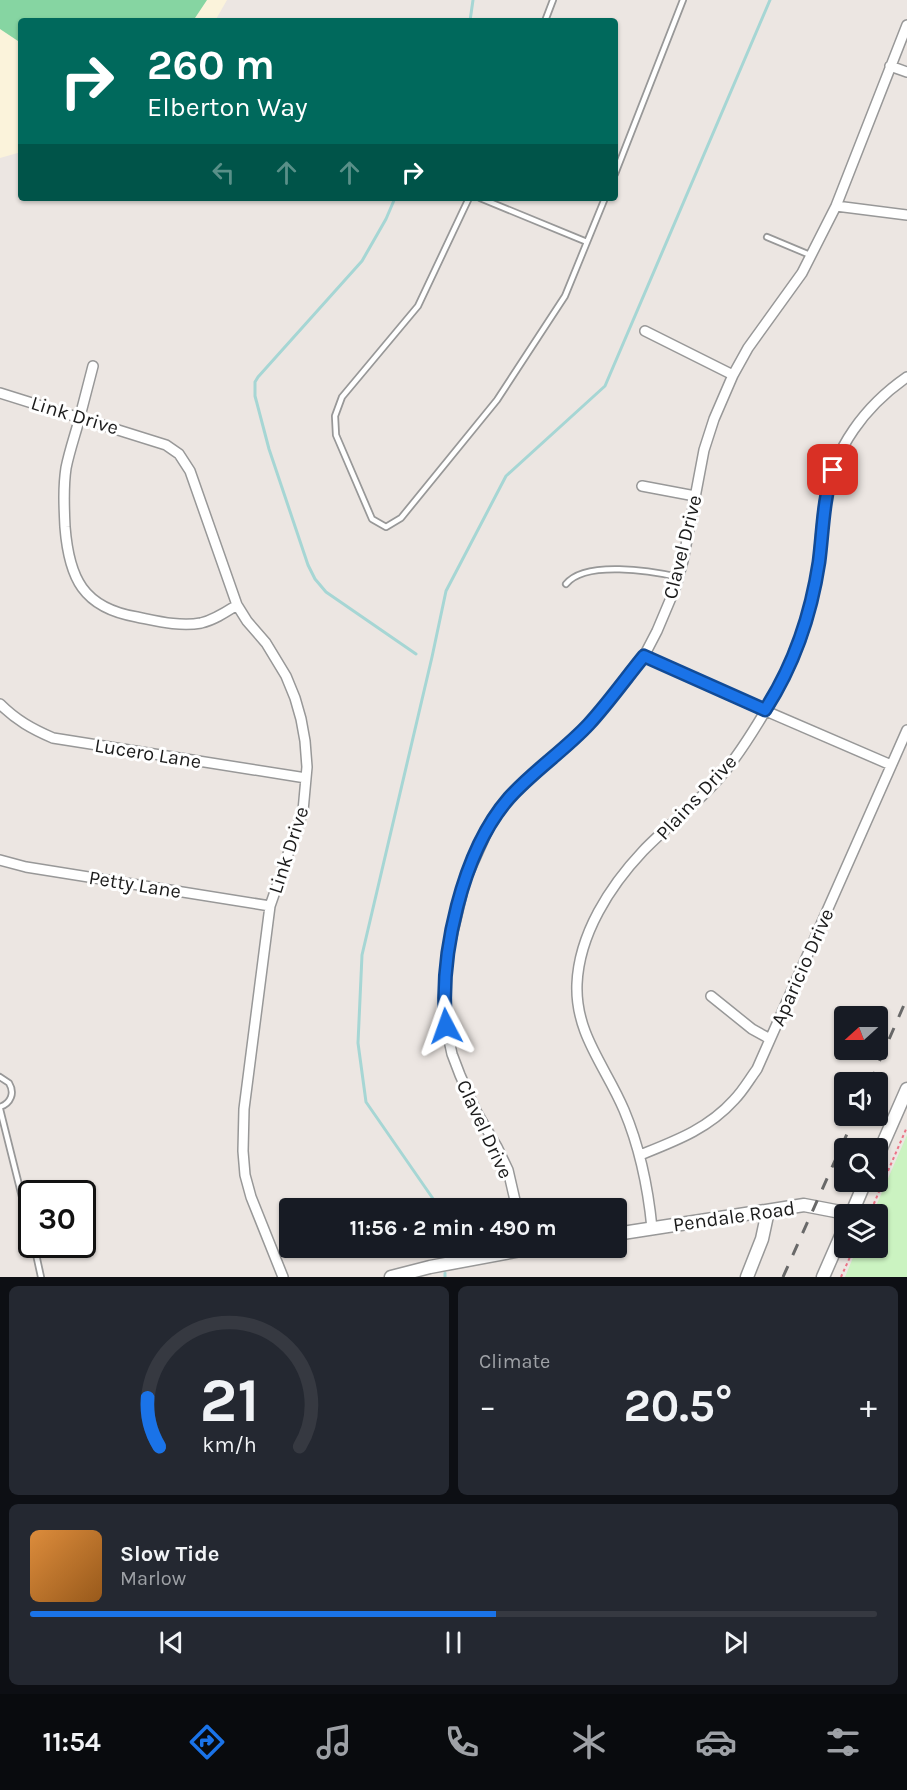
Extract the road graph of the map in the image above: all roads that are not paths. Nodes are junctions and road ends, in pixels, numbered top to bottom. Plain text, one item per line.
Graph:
1 (553, 0) edge
2 (683, 0) edge
3 (546, 18) edge
4 (907, 25) edge
5 (890, 66) junction
6 (907, 72) edge
7 (618, 166) edge
8 (468, 201) edge
9 (487, 201) edge
10 (604, 201) edge
11 (836, 206) junction
12 (907, 215) edge
13 (767, 237) dead end
14 (587, 242) junction
15 (810, 255) junction
16 (645, 332) dead end
17 (93, 366) dead end
18 (733, 375) junction
19 (907, 377) edge
20 (0, 393) edge
21 (80, 416) junction
22 (642, 486) dead end
23 (695, 496) junction
24 (678, 577) junction
25 (566, 584) dead end
26 (237, 605) junction
27 (644, 656) junction
28 (0, 704) edge
29 (765, 710) junction
30 (907, 730) edge
31 (891, 765) junction
32 (306, 777) junction
33 (0, 860) edge
34 (270, 906) junction
35 (711, 996) dead end
36 (770, 1039) junction
37 (0, 1077) edge
38 (907, 1089) edge
39 (0, 1108) edge
40 (903, 1108) edge
41 (887, 1138) edge
42 (640, 1155) junction
43 (18, 1181) edge
44 (515, 1198) edge
45 (768, 1211) junction
46 (834, 1211) edge
47 (652, 1228) junction
48 (627, 1232) edge
49 (834, 1252) edge
50 (37, 1258) edge
51 (476, 1258) edge
52 (41, 1277) edge
53 (283, 1277) edge
54 (391, 1277) edge
55 (747, 1277) edge
56 (823, 1277) edge

1 - 3 lane
2 - 7 lane
4 - 5 street, Clavel Drive
5 - 6 street
5 - 11 street, Clavel Drive
8 - 14 lane
9 - 14 lane
10 - 14 lane
11 - 12 street
11 - 15 street, Clavel Drive
13 - 15 lane
15 - 18 street, Clavel Drive
16 - 18 street
17 - 21 street
18 - 23 street, Clavel Drive
19 - 29 street, Plains Drive
20 - 21 street, Link Drive
21 - 26 street, Link Drive
21 - 26 street
22 - 23 street
23 - 24 street, Clavel Drive
24 - 25 lane
24 - 27 street, Clavel Drive
26 - 32 street, Link Drive
27 - 29 street
27 - 44 street, Clavel Drive
28 - 32 street, Lucero Lane
29 - 31 street
29 - 42 street, Plains Drive
30 - 31 street, Aparicio Drive
31 - 36 street, Aparicio Drive
32 - 34 street, Link Drive
33 - 34 street, Petty Lane
34 - 53 street, Link Drive
35 - 36 street
36 - 42 street, Aparicio Drive
37 - 39 lane
38 - 40 street
39 - 43 lane
40 - 41 street
42 - 47 street, Plains Drive
45 - 46 street, Pendale Road
45 - 47 street, Pendale Road
45 - 55 street
47 - 48 street, Pendale Road
49 - 56 street
50 - 52 lane
51 - 54 street

